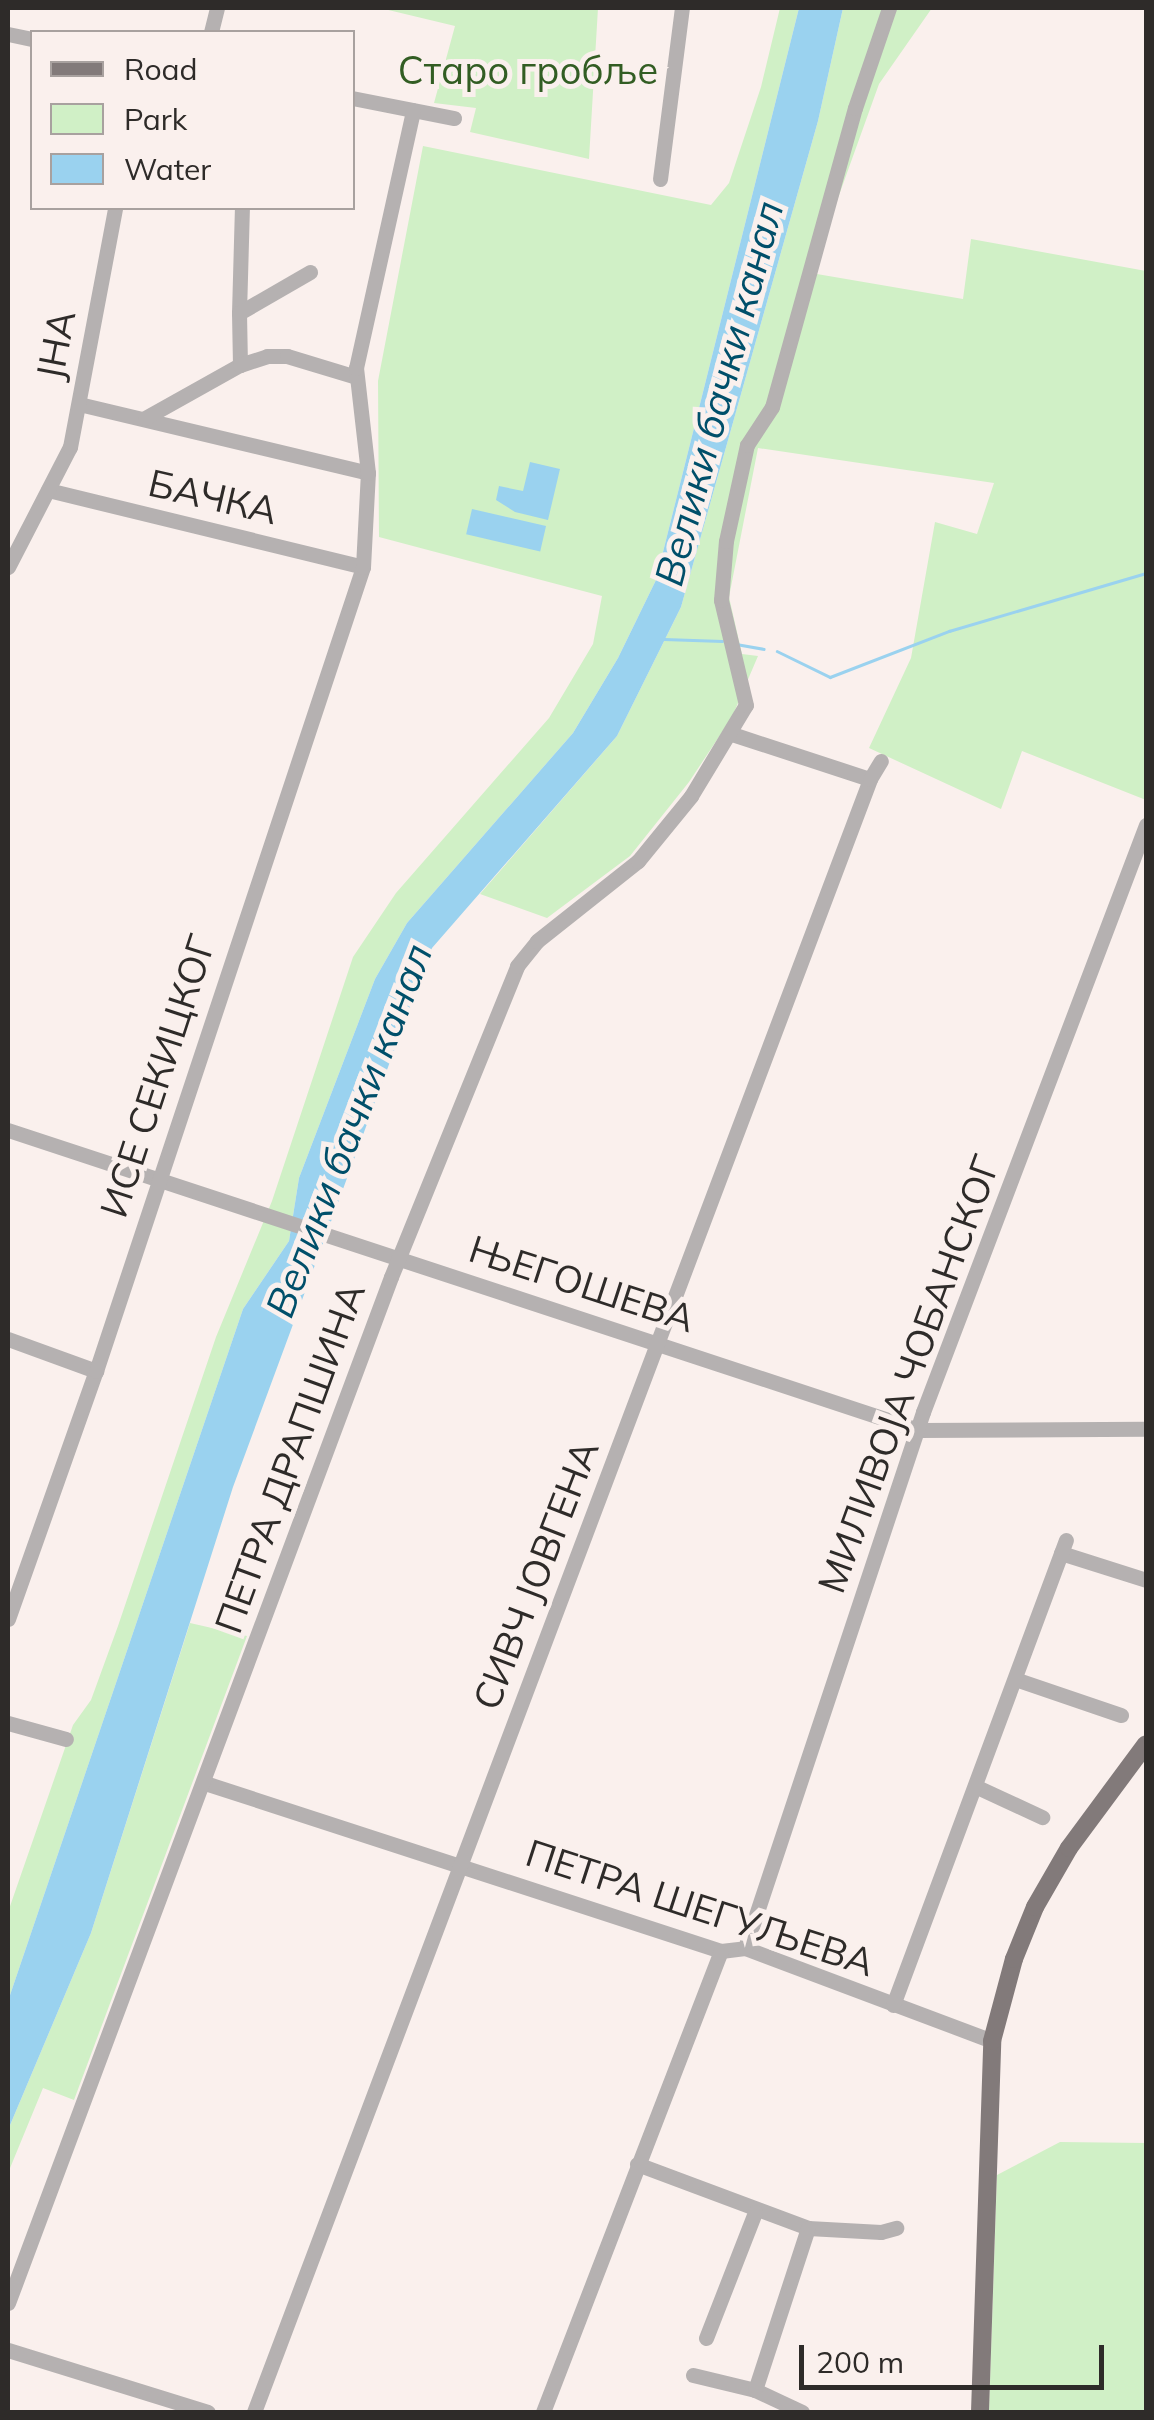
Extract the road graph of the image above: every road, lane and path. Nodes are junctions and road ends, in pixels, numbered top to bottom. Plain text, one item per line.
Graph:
1 (682, 8) edge
2 (889, 8) edge
3 (355, 99) edge
4 (412, 110) junction
5 (454, 118) dead end
6 (660, 180) dead end
7 (115, 210) edge
8 (242, 210) edge
9 (310, 272) dead end
10 (239, 313) junction
11 (240, 366) junction
12 (356, 377) junction
13 (78, 404) junction
14 (144, 418) junction
15 (368, 474) junction
16 (48, 490) junction
17 (11, 547) edge
18 (364, 560) junction
19 (8, 567) edge
20 (732, 734) junction
21 (881, 761) dead end
22 (870, 779) junction
23 (1146, 826) edge
24 (8, 1130) edge
25 (158, 1178) junction
26 (400, 1258) junction
27 (8, 1339) edge
28 (659, 1344) junction
29 (96, 1371) junction
30 (919, 1430) junction
31 (1146, 1430) edge
32 (1146, 1580) edge
33 (8, 1619) edge
34 (1015, 1679) junction
35 (1121, 1715) dead end
36 (8, 1722) edge
37 (66, 1739) dead end
38 (1146, 1744) edge
39 (205, 1782) junction
40 (976, 1787) junction
41 (1042, 1818) dead end
42 (461, 1866) junction
43 (746, 1948) junction
44 (721, 1951) junction
45 (894, 2005) junction
46 (992, 2041) junction
47 (637, 2164) junction
48 (756, 2212) junction
49 (808, 2228) junction
50 (896, 2228) dead end
51 (8, 2303) edge
52 (706, 2338) dead end
53 (8, 2350) edge
54 (693, 2374) dead end
55 (754, 2390) junction
56 (208, 2412) edge
57 (254, 2412) edge
58 (543, 2412) edge
59 (802, 2412) edge
60 (980, 2412) edge

1 - 6 street
2 - 20 street, ПЕТРА ДРАПШИНА
3 - 4 street
4 - 5 street
4 - 12 street, ИСЕ СЕКИЦКОГ
7 - 13 street, ЈНА
8 - 10 street
9 - 10 street
10 - 11 street
11 - 12 street
11 - 14 street
12 - 15 street, ИСЕ СЕКИЦКОГ
13 - 14 street
13 - 16 street, ЈНА
14 - 15 street
15 - 18 street, ИСЕ СЕКИЦКОГ
16 - 17 street, ЈНА
16 - 18 street, БАЧКА
17 - 19 street, ЈНА
18 - 25 street, ИСЕ СЕКИЦКОГ
20 - 22 street
20 - 26 street, ПЕТРА ДРАПШИНА
21 - 22 street, СИВЧ ЈОВГЕНА
22 - 28 street, СИВЧ ЈОВГЕНА
23 - 30 street, МИЛИВОЈА ЧОБАНСКОГ
24 - 25 street, ЊЕГОШЕВА
25 - 26 street, ЊЕГОШЕВА
25 - 29 street, ИСЕ СЕКИЦКОГ
26 - 28 street, ЊЕГОШЕВА
26 - 39 street, ПЕТРА ДРАПШИНА
27 - 29 street
28 - 30 street, ЊЕГОШЕВА
28 - 42 street, СИВЧ ЈОВГЕНА
29 - 33 street, ИСЕ СЕКИЦКОГ
30 - 31 street, ЊЕГОШЕВА
30 - 43 street, МИЛИВОЈА ЧОБАНСКОГ
32 - 34 street
34 - 35 street
34 - 40 street
36 - 37 street
38 - 46 main road
39 - 42 street, ПЕТРА ШЕГУЉЕВА
39 - 51 street, ПЕТРА ДРАПШИНА
40 - 41 street
40 - 45 street
42 - 44 street, ПЕТРА ШЕГУЉЕВА
42 - 57 street, СИВЧ ЈОВГЕНА
43 - 44 street, ПЕТРА ШЕГУЉЕВА
43 - 45 street, ПЕТРА ШЕГУЉЕВА
44 - 47 street
45 - 46 street, ПЕТРА ШЕГУЉЕВА
46 - 60 main road
47 - 48 street
47 - 58 street
48 - 49 street
48 - 52 street
49 - 50 street
49 - 55 street
53 - 56 street
54 - 55 street
55 - 59 street

